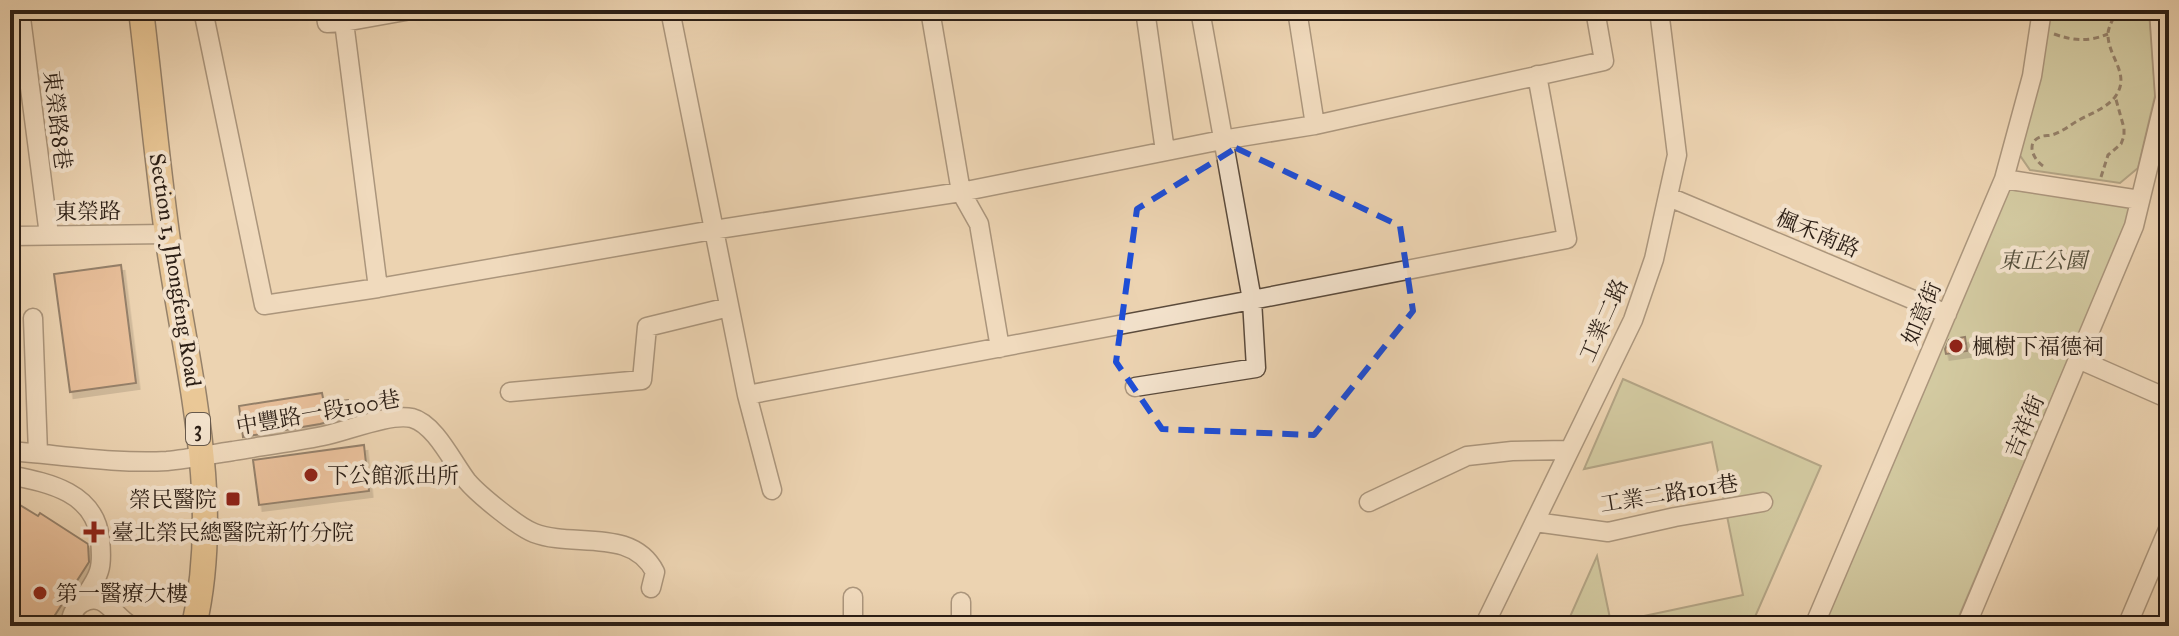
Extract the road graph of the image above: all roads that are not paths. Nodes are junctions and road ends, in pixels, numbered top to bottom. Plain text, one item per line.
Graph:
1 (20, 10) edge
2 (141, 10) edge
3 (203, 10) edge
4 (325, 10) edge
5 (405, 10) edge
6 (411, 10) edge
7 (670, 10) edge
8 (930, 10) edge
9 (1145, 10) edge
10 (1200, 10) edge
11 (1297, 10) edge
12 (1595, 10) edge
13 (1659, 10) edge
14 (2042, 10) edge
15 (2159, 10) edge
16 (344, 22) junction
17 (1537, 75) junction
18 (1315, 125) junction
19 (1222, 140) junction
20 (1165, 151) junction
21 (2004, 179) junction
22 (961, 192) junction
23 (1669, 197) junction
24 (2140, 200) junction
25 (713, 230) junction
26 (167, 234) junction
27 (49, 235) junction
28 (10, 236) edge
29 (378, 288) junction
30 (1252, 300) junction
31 (729, 307) junction
32 (1947, 314) junction
33 (33, 318) dead end
34 (1000, 348) junction
35 (2078, 359) junction
36 (1135, 387) dead end
37 (510, 392) dead end
38 (747, 395) junction
39 (2169, 399) edge
40 (1568, 450) junction
41 (10, 451) edge
42 (38, 453) junction
43 (201, 456) junction
44 (10, 475) edge
45 (772, 490) dead end
46 (1369, 502) dead end
47 (1763, 502) dead end
48 (1535, 522) junction
49 (2169, 527) edge
50 (651, 588) dead end
51 (853, 597) dead end
52 (961, 602) dead end
53 (80, 604) junction
54 (69, 626) edge
55 (132, 626) edge
56 (194, 626) edge
57 (853, 626) edge
58 (961, 626) edge
59 (1484, 626) edge
60 (1814, 626) edge
61 (1966, 626) edge
62 (2127, 626) edge

1 - 27 street, 東榮路8巷
2 - 26 main road, Section 1, Jhongfeng Road / 3
3 - 29 street
4 - 16 street
5 - 6 street
5 - 16 street
7 - 25 street
8 - 22 street
9 - 20 street
10 - 19 street
11 - 18 street
12 - 17 street
13 - 23 street, 工業二路
14 - 21 street, 如意街
15 - 24 street, 吉祥街
16 - 29 street
17 - 18 street
17 - 30 street
18 - 19 street
19 - 20 street
19 - 30 street
20 - 22 street
21 - 24 street
21 - 32 street, 如意街
22 - 25 street
22 - 34 street
23 - 32 street, 楓禾南路
23 - 40 street, 工業二路
24 - 35 street, 吉祥街
25 - 29 street
25 - 31 street
26 - 27 street, 東榮路
26 - 43 main road, Section 1, Jhongfeng Road / 3
27 - 28 street, 東榮路
30 - 34 street
30 - 36 street
31 - 37 street
31 - 38 street
32 - 60 street, 如意街
33 - 42 street
34 - 38 street
35 - 39 street
35 - 61 street, 吉祥街
38 - 45 street
40 - 46 street
40 - 48 street, 工業二路
41 - 42 street
42 - 43 street
43 - 50 street, 中豐路一段100巷
43 - 56 main road, Section 1, Jhongfeng Road / 3
44 - 53 street
47 - 48 street, 工業二路101巷
48 - 59 street, 工業二路
49 - 62 street
51 - 57 street
52 - 58 street
53 - 54 street
53 - 55 street

